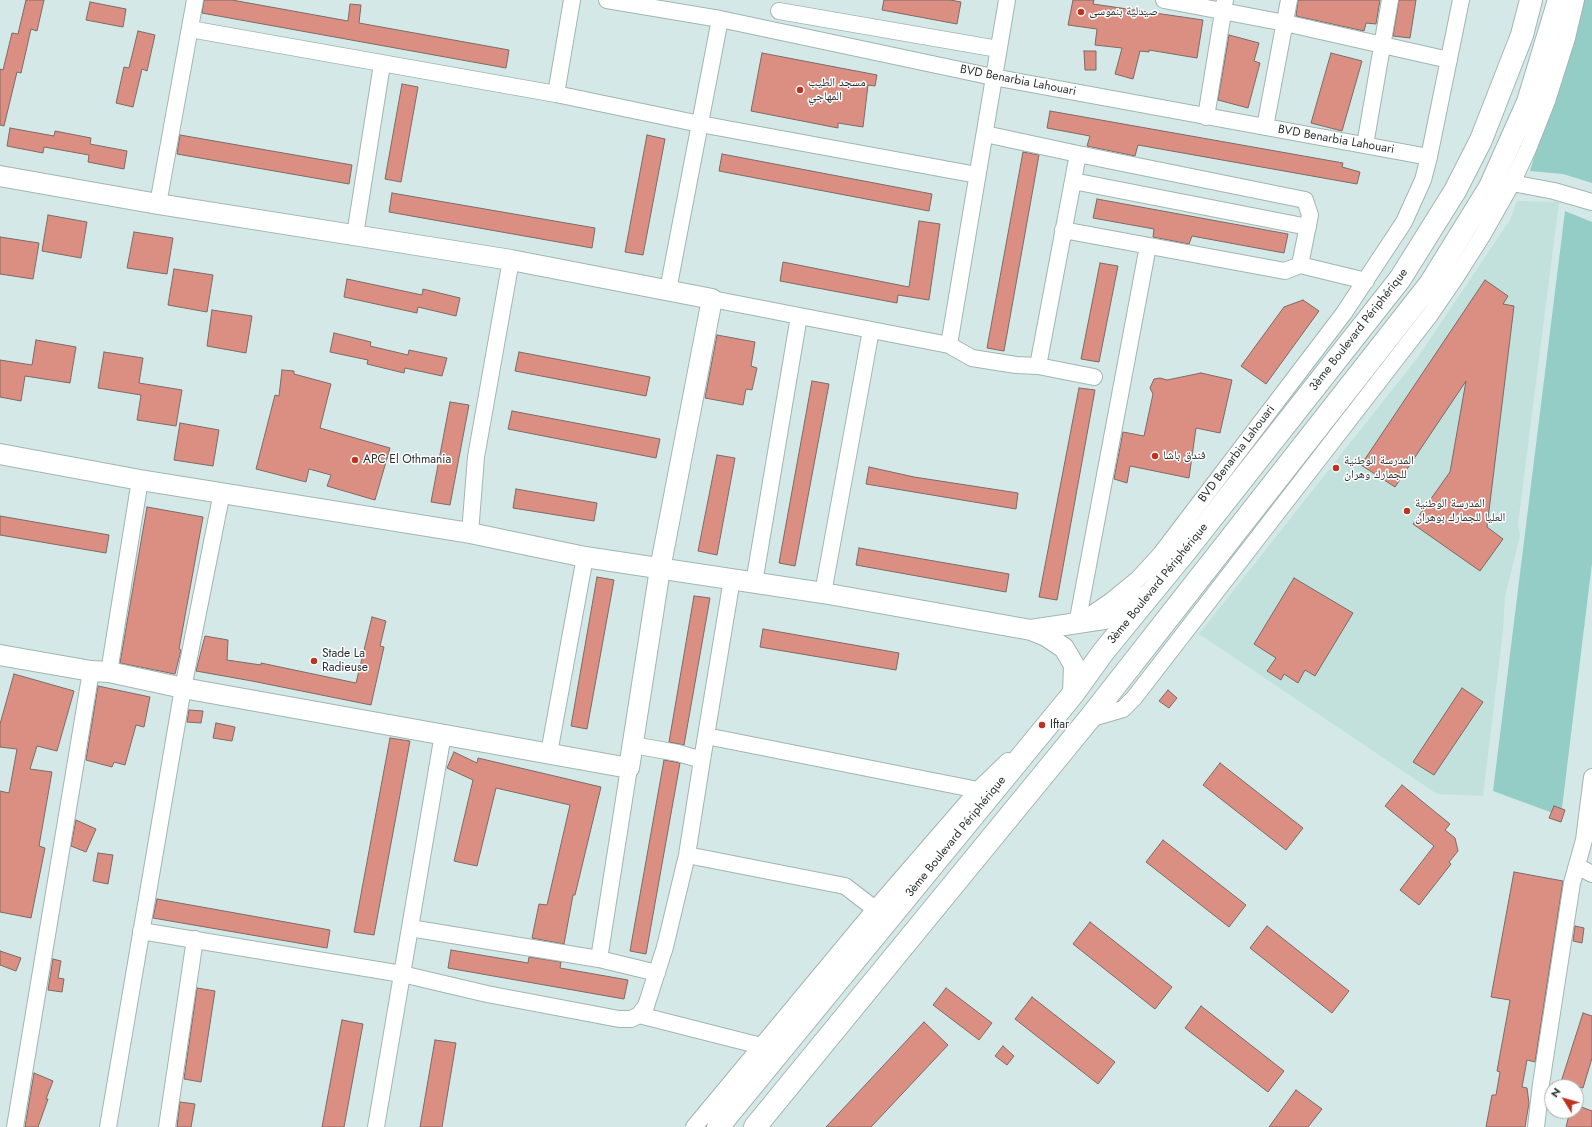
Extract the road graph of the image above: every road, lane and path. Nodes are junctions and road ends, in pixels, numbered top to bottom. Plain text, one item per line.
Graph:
1 (195, 0) edge
2 (572, 0) edge
3 (607, 0) edge
4 (1007, 0) edge
5 (1164, 0) edge
6 (1290, 0) edge
7 (1390, 0) edge
8 (1461, 0) edge
9 (1531, 0) edge
10 (1559, 0) edge
11 (1576, 0) edge
12 (779, 6) edge
13 (1224, 6) edge
14 (720, 19) junction
15 (1285, 23) junction
16 (190, 29) junction
17 (775, 31) junction
18 (1382, 46) junction
19 (998, 49) junction
20 (1449, 60) junction
21 (382, 64) junction
22 (993, 77) junction
23 (556, 94) junction
24 (1206, 117) junction
25 (700, 124) junction
26 (1265, 127) junction
27 (985, 134) junction
28 (1365, 145) junction
29 (1078, 154) junction
30 (1429, 157) junction
31 (977, 175) junction
32 (0, 176) edge
33 (1072, 181) junction
34 (1512, 183) junction
35 (1592, 202) edge
36 (158, 204) junction
37 (1308, 227) junction
38 (1063, 230) junction
39 (355, 235) junction
40 (1148, 246) junction
41 (511, 260) junction
42 (1300, 265) junction
43 (1366, 281) junction
44 (668, 290) junction
45 (712, 299) junction
46 (799, 316) junction
47 (871, 330) junction
48 (949, 345) junction
49 (1038, 366) junction
50 (1094, 377) dead end
51 (0, 454) edge
52 (140, 480) junction
53 (222, 492) junction
54 (470, 533) junction
55 (585, 557) junction
56 (660, 569) junction
57 (732, 579) junction
58 (754, 583) junction
59 (1152, 592) junction
60 (823, 593) junction
61 (1076, 624) junction
62 (1031, 630) junction
63 (0, 655) edge
64 (100, 672) junction
65 (183, 688) junction
66 (1073, 694) junction
67 (1089, 719) junction
68 (443, 734) junction
69 (706, 736) junction
70 (633, 745) junction
71 (1031, 745) junction
72 (549, 753) junction
73 (702, 760) junction
74 (629, 768) junction
75 (1592, 777) edge
76 (978, 790) junction
77 (1588, 841) edge
78 (687, 855) junction
79 (1577, 866) junction
80 (1592, 874) edge
81 (875, 909) junction
82 (410, 928) junction
83 (141, 931) junction
84 (195, 939) junction
85 (599, 959) junction
86 (657, 973) junction
87 (402, 974) junction
88 (639, 1015) junction
89 (761, 1046) junction
90 (15, 1127) edge
91 (108, 1127) edge
92 (167, 1127) edge
93 (376, 1127) edge
94 (694, 1127) edge
95 (718, 1127) edge
96 (755, 1127) edge
97 (1536, 1127) edge

1 - 16 street
2 - 23 street
3 - 14 street, BVD Benarbia Lahouari
4 - 19 street
5 - 13 street
6 - 15 street
7 - 18 street
8 - 20 street, BVD Benarbia Lahouari
9 - 59 highway, 3ème Boulevard Périphérique
10 - 67 highway
11 - 34 street
12 - 17 street
12 - 19 street
13 - 15 street
13 - 24 street
14 - 17 street, BVD Benarbia Lahouari
14 - 25 street
15 - 18 street
15 - 26 street
16 - 21 street
16 - 36 street
17 - 22 street, BVD Benarbia Lahouari
18 - 20 street
18 - 28 street
19 - 22 street
20 - 30 street, BVD Benarbia Lahouari
21 - 23 street
21 - 39 street
22 - 24 street, BVD Benarbia Lahouari
22 - 27 street
23 - 25 street
24 - 26 street, BVD Benarbia Lahouari
25 - 31 street
25 - 44 street
26 - 28 street, BVD Benarbia Lahouari
27 - 29 street
27 - 31 street
28 - 30 street, BVD Benarbia Lahouari
29 - 33 street
29 - 37 street
30 - 43 street, BVD Benarbia Lahouari
31 - 48 street
32 - 36 street
33 - 37 street
33 - 38 street
34 - 35 street
34 - 67 street
36 - 39 street
37 - 42 street
38 - 40 street
38 - 49 street
39 - 41 street
40 - 42 street
40 - 61 street
41 - 44 street
41 - 54 street
42 - 43 street
43 - 61 street, BVD Benarbia Lahouari
44 - 45 street
45 - 46 street
45 - 56 street
46 - 47 street
46 - 58 street
47 - 48 street
47 - 60 street
48 - 49 street
49 - 50 street
51 - 52 street
52 - 53 street
52 - 64 street
53 - 54 street
53 - 65 street
54 - 55 street
55 - 56 street
55 - 72 street
56 - 57 street
56 - 70 street
57 - 58 street
57 - 69 street
58 - 60 street
59 - 61 street
59 - 66 highway, 3ème Boulevard Périphérique
60 - 62 street
61 - 62 street
62 - 66 street
63 - 64 street
64 - 65 street
64 - 90 street
65 - 68 street
65 - 83 street
66 - 71 highway, 3ème Boulevard Périphérique
67 - 96 highway
68 - 72 street
68 - 82 street
69 - 73 street
69 - 76 street
70 - 73 street
70 - 74 street
71 - 76 street
71 - 95 highway, 3ème Boulevard Périphérique
72 - 74 street
73 - 78 street
74 - 85 street
75 - 77 street
76 - 81 street
77 - 79 street
78 - 81 street
78 - 86 street
79 - 80 street
79 - 97 street
81 - 89 street
82 - 85 street
82 - 87 street
83 - 84 street
83 - 91 street
84 - 87 street
84 - 92 street
85 - 86 street
86 - 88 street
87 - 88 street
87 - 93 street
88 - 89 street
89 - 94 street

